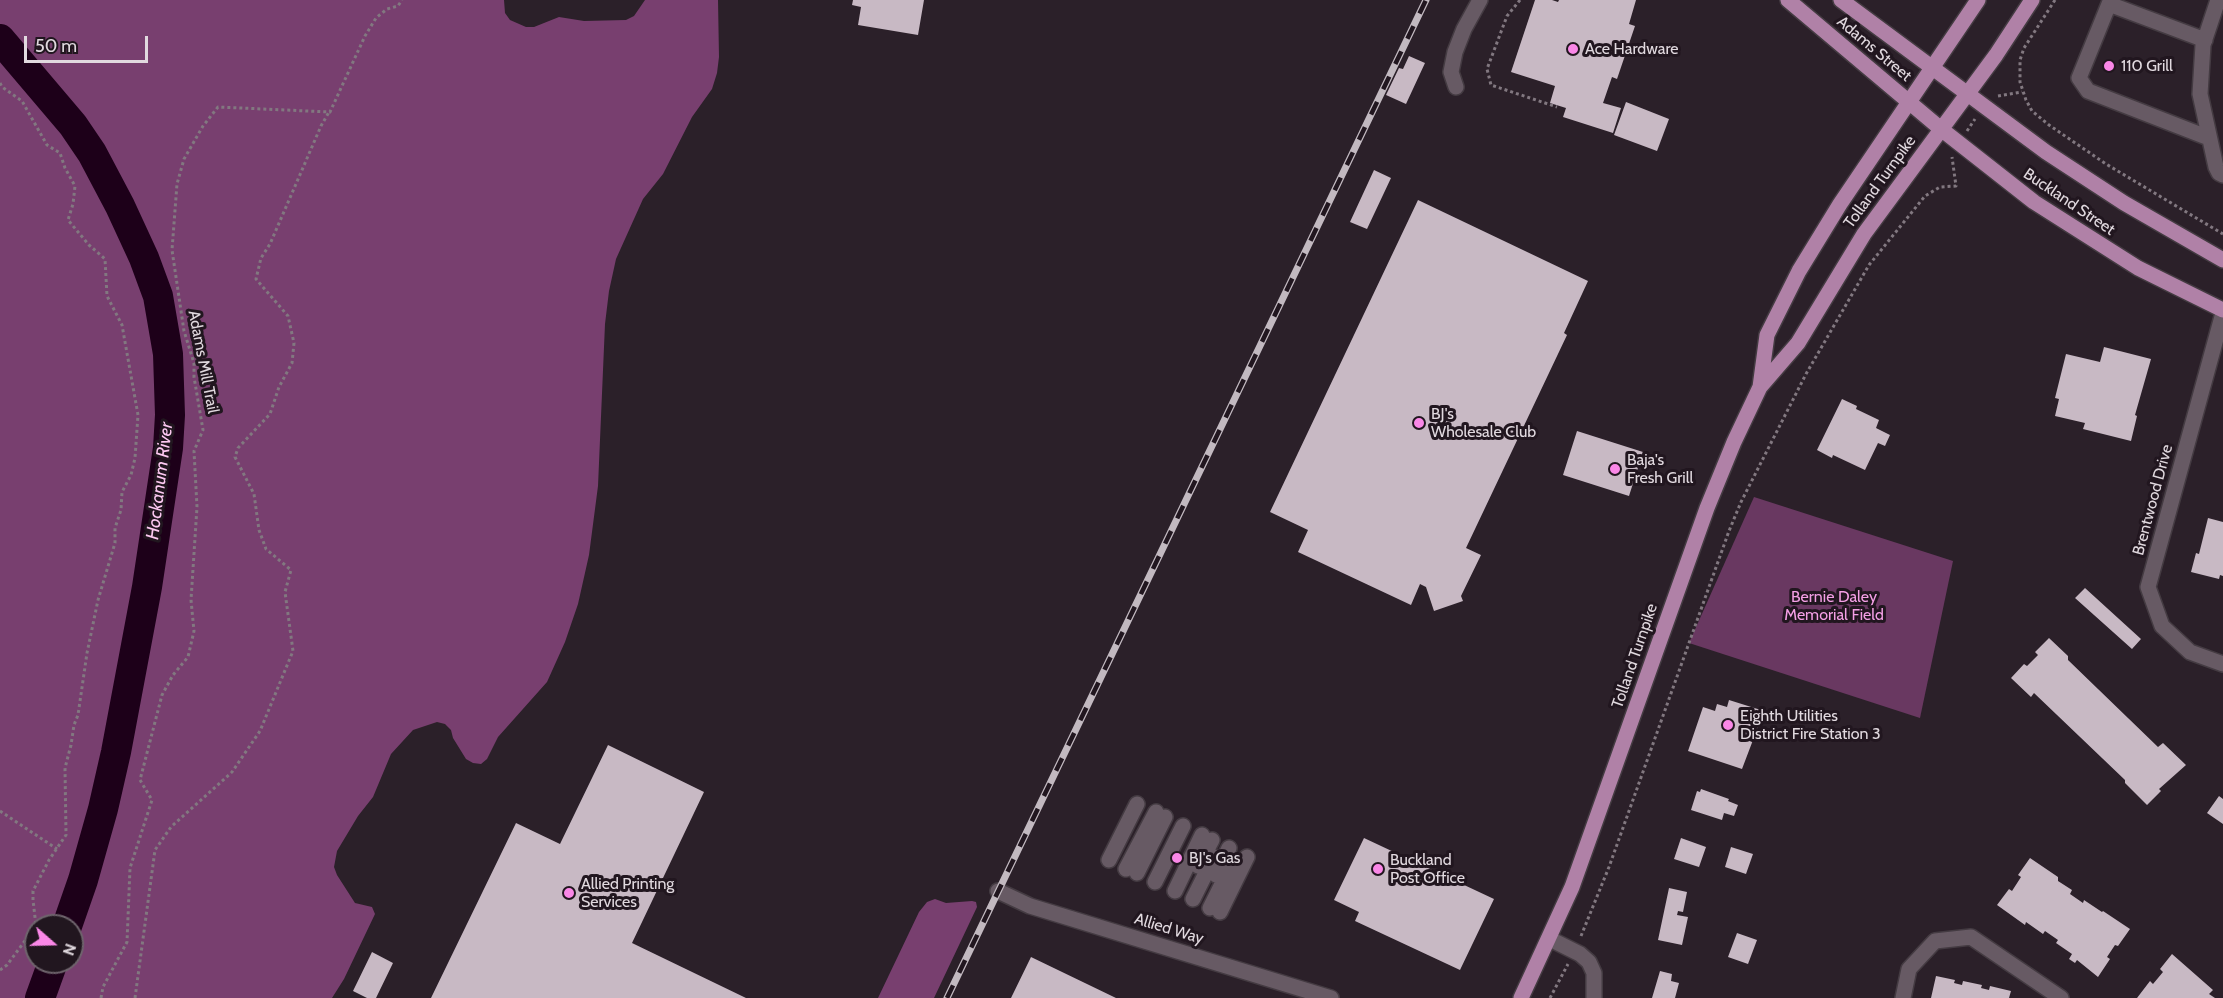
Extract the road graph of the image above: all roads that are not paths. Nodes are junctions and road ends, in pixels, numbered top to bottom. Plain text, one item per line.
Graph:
1 (1480, 0) edge
2 (1788, 0) edge
3 (1841, 0) edge
4 (1978, 0) edge
5 (2032, 0) edge
6 (2217, 0) edge
7 (2205, 40) junction
8 (1932, 69) junction
9 (1456, 87) dead end
10 (1967, 95) junction
11 (1909, 102) junction
12 (1941, 129) junction
13 (2209, 138) junction
14 (2223, 174) edge
15 (2223, 260) edge
16 (2223, 311) edge
17 (1760, 387) junction
18 (2223, 664) edge
19 (1132, 871) joint
20 (998, 891) dead end
21 (1197, 902) joint
22 (1550, 939) junction
23 (2042, 992) edge
24 (1330, 998) edge
25 (1521, 998) edge
26 (1594, 998) edge
27 (1903, 998) edge
28 (2061, 998) edge

1 - 9 street
2 - 11 main road, Adams Street
3 - 8 main road, Adams Street
4 - 8 main road, Tolland Turnpike
5 - 10 main road, Tolland Turnpike
6 - 7 street
7 - 13 street
7 - 13 street
8 - 10 main road, Buckland Street
8 - 11 main road, Tolland Turnpike
10 - 12 main road, Tolland Turnpike
10 - 15 main road, Buckland Street
11 - 12 main road, Buckland Street
11 - 17 main road, Tolland Turnpike
12 - 16 main road, Buckland Street
12 - 17 main road, Tolland Turnpike
13 - 14 street
16 - 18 street, Brentwood Drive
17 - 22 main road, Tolland Turnpike
19 - 19 street
20 - 24 street, Allied Way
21 - 21 street
22 - 25 main road, Tolland Turnpike
22 - 26 street
23 - 27 street
23 - 28 street

